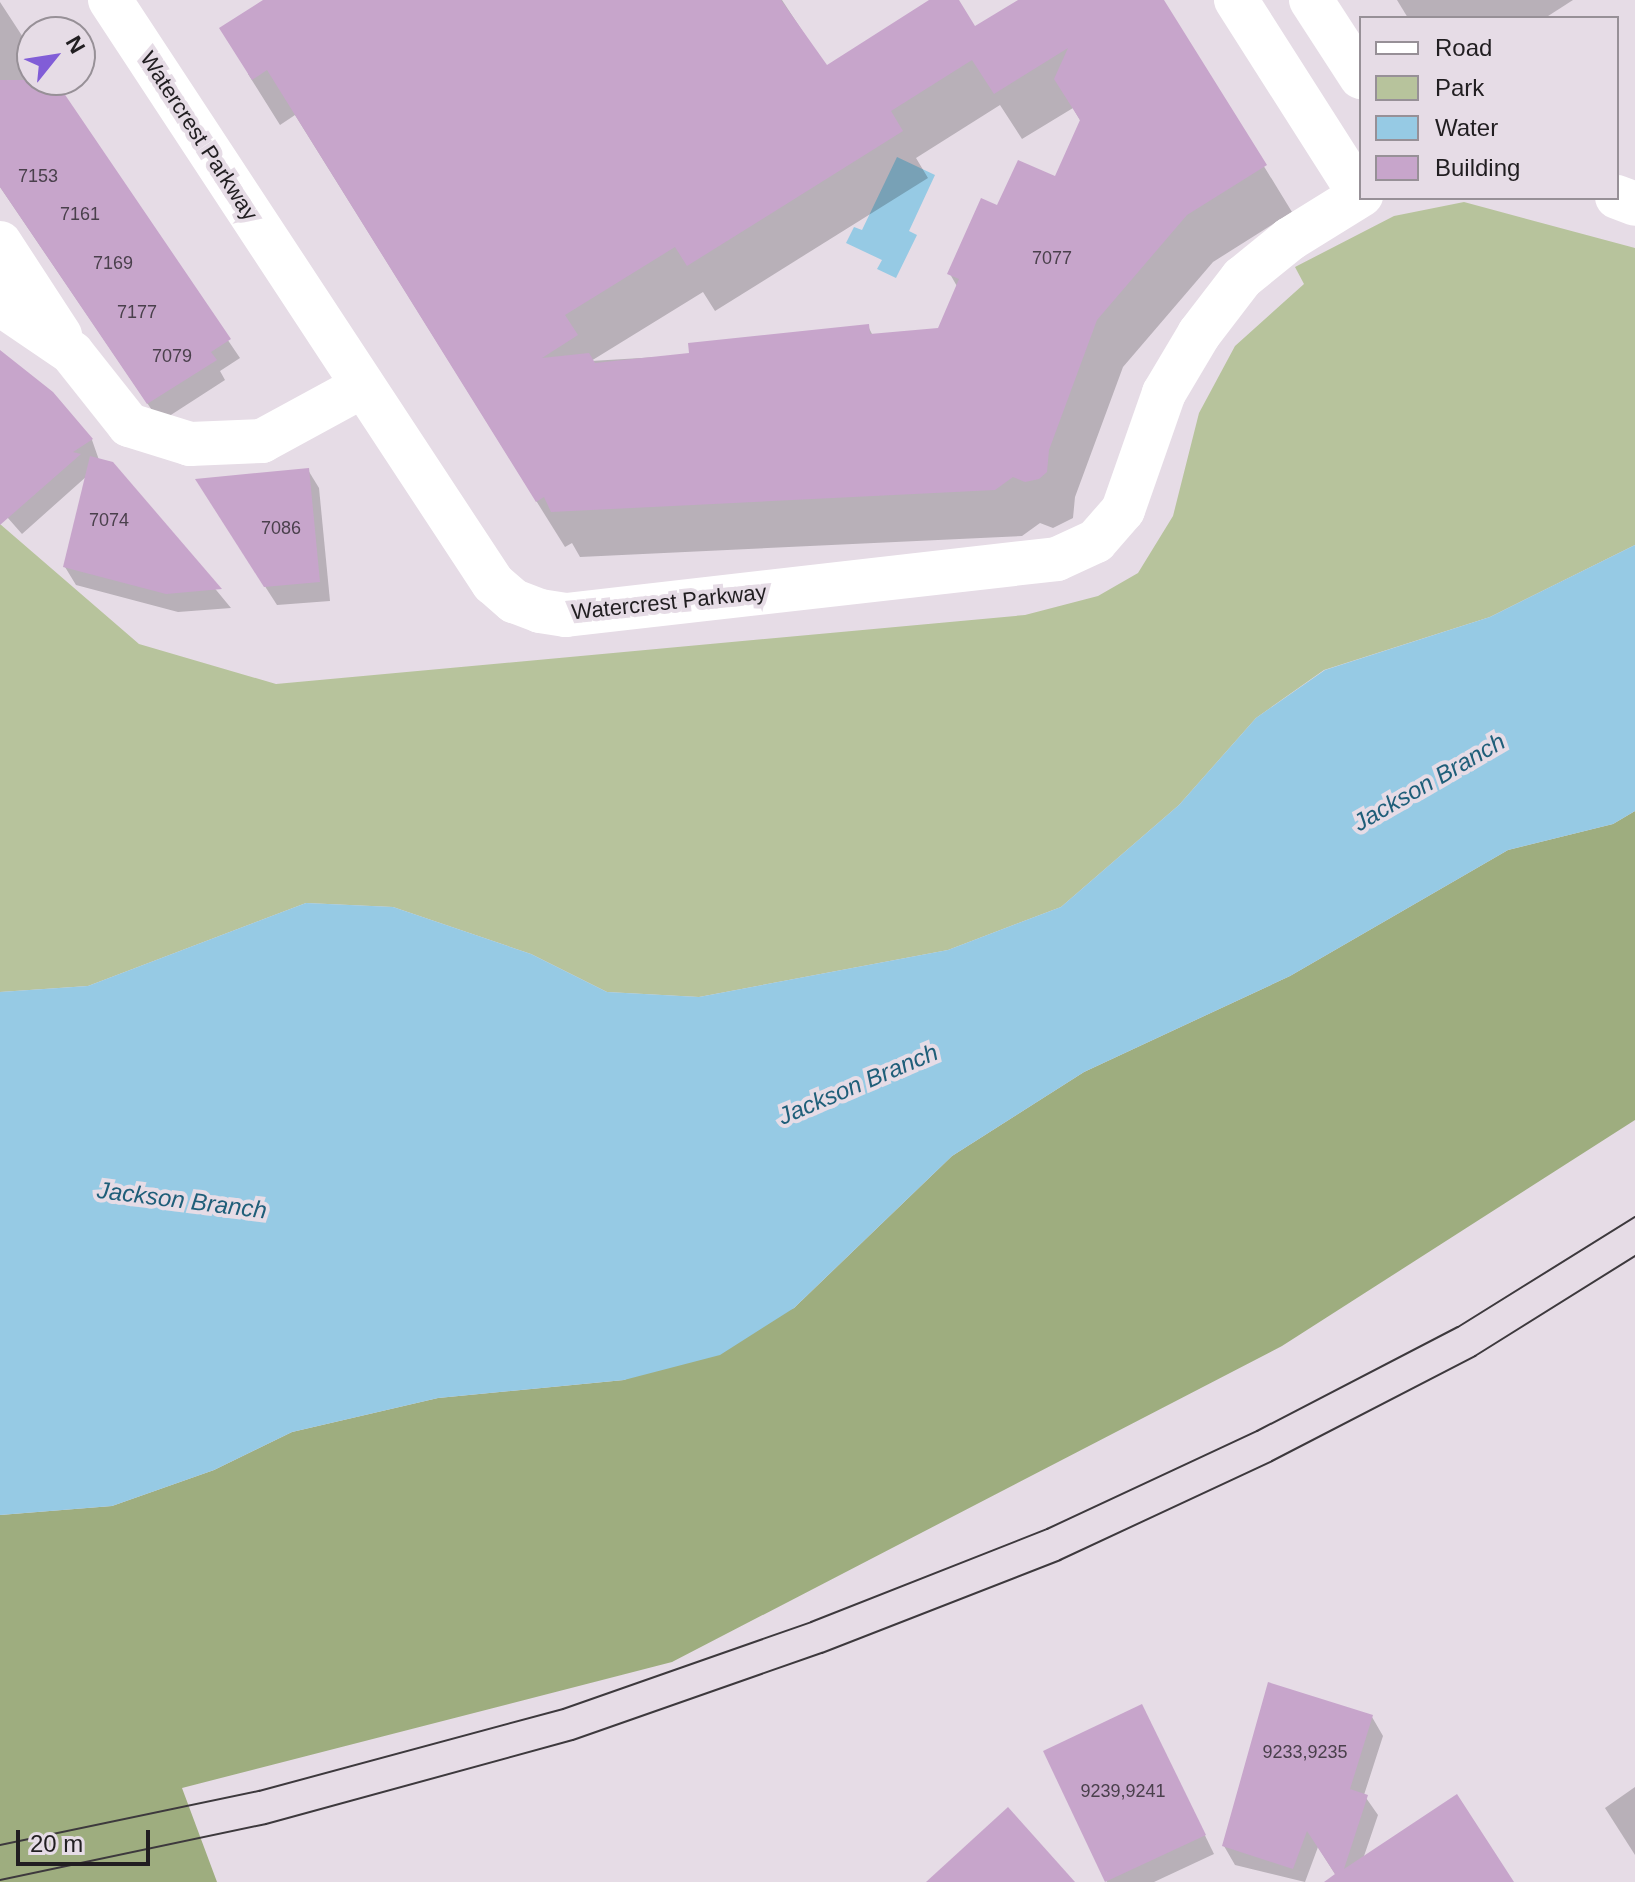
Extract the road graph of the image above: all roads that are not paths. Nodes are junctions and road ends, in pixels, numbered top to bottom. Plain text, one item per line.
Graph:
1 (110, 0) edge
2 (1236, 0) edge
3 (1311, 0) edge
4 (1359, 74) edge
5 (1359, 192) edge
6 (1359, 196) edge
7 (0, 243) edge
8 (0, 304) edge
9 (72, 353) junction
10 (363, 386) junction

1 - 10 street, Watercrest Parkway
2 - 5 street
3 - 4 street
6 - 10 street, Watercrest Parkway
7 - 9 street
8 - 9 street
9 - 10 street

